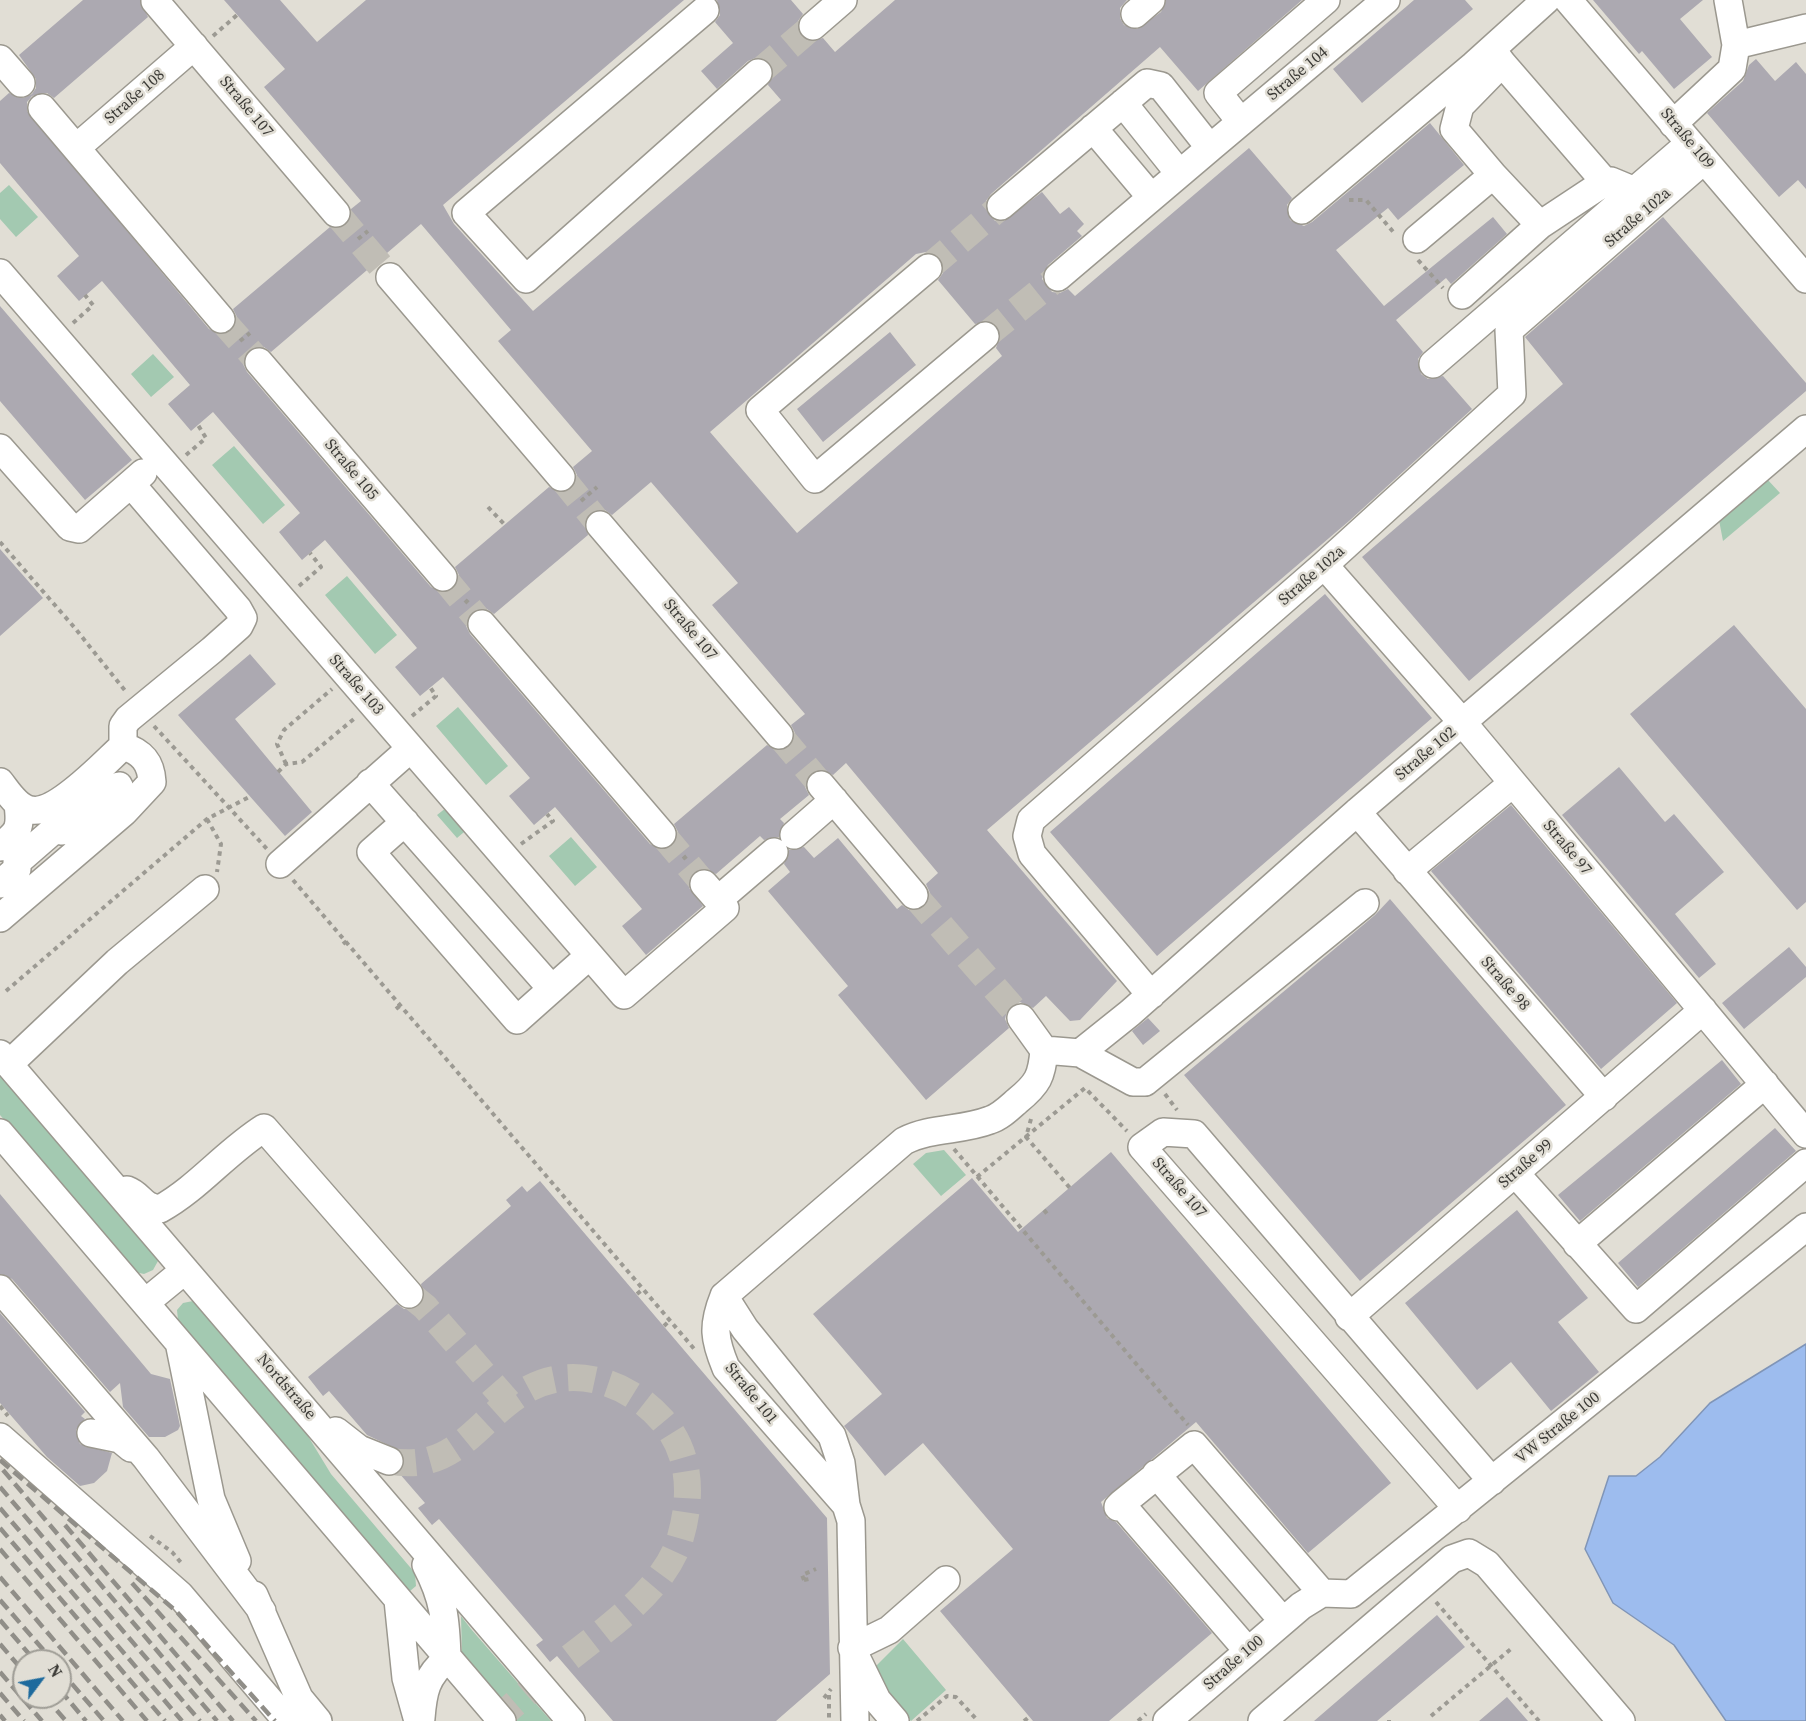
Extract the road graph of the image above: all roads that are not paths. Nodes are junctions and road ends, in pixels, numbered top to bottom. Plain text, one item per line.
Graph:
1 (843, 0) edge
2 (1326, 0) edge
3 (1386, 0) edge
4 (1546, 0) edge
5 (1568, 0) edge
6 (1728, 0) edge
7 (155, 1) edge
8 (705, 10) dead end
9 (813, 26) tunnel mouth
10 (1806, 28) edge
11 (1736, 45) junction
12 (194, 46) junction
13 (1489, 59) junction
14 (1, 62) edge
15 (758, 73) tunnel mouth
16 (21, 83) dead end
17 (1122, 103) junction
18 (42, 108) dead end
19 (1241, 122) junction
20 (1093, 128) junction
21 (1689, 142) junction
22 (76, 148) junction
23 (1210, 148) junction
24 (1179, 173) junction
25 (1493, 175) junction
26 (1605, 182) junction
27 (1635, 191) junction
28 (1151, 197) junction
29 (1001, 206) tunnel mouth
30 (1302, 210) dead end
31 (336, 213) tunnel mouth
32 (1539, 225) junction
33 (1417, 239) dead end
34 (928, 268) tunnel mouth
35 (0, 273) edge
36 (1058, 277) tunnel mouth
37 (390, 278) tunnel mouth
38 (1806, 279) edge
39 (1453, 292) dead end
40 (221, 319) tunnel mouth
41 (986, 336) tunnel mouth
42 (259, 362) tunnel mouth
43 (1433, 364) dead end
44 (1805, 432) edge
45 (0, 448) edge
46 (164, 463) junction
47 (561, 477) tunnel mouth
48 (131, 484) junction
49 (600, 525) tunnel mouth
50 (1324, 566) junction
51 (443, 577) tunnel mouth
52 (483, 624) tunnel mouth
53 (1463, 723) junction
54 (779, 735) tunnel mouth
55 (403, 739) junction
56 (123, 746) junction
57 (99, 767) junction
58 (0, 782) edge
59 (370, 783) junction
60 (1513, 783) junction
61 (132, 789) junction
62 (18, 804) junction
63 (1357, 812) junction
64 (405, 822) junction
65 (662, 834) tunnel mouth
66 (0, 847) edge
67 (280, 864) road end
68 (1407, 870) junction
69 (0, 884) edge
70 (205, 889) road end
71 (914, 895) tunnel mouth
72 (1365, 903) dead end
73 (0, 918) edge
74 (589, 956) junction
75 (552, 988) junction
76 (1151, 995) junction
77 (1703, 1010) junction
78 (1021, 1018) tunnel mouth
79 (1044, 1050) junction
80 (1080, 1053) junction
81 (4, 1059) edge
82 (1765, 1084) junction
83 (1604, 1097) junction
84 (0, 1133) edge
85 (1806, 1134) edge
86 (1806, 1163) edge
87 (1516, 1174) junction
88 (113, 1185) junction
89 (1806, 1227) edge
90 (1577, 1244) junction
91 (185, 1270) junction
92 (0, 1289) edge
93 (409, 1294) tunnel mouth
94 (724, 1296) junction
95 (146, 1302) junction
96 (1636, 1309) junction
97 (1349, 1317) junction
98 (178, 1340) junction
99 (1664, 1342) junction
100 (300, 1404) junction
101 (130, 1408) dead end
102 (91, 1433) dead end
103 (0, 1437) edge
104 (147, 1460) junction
105 (389, 1461) tunnel mouth
106 (1156, 1474) junction
107 (1492, 1481) junction
108 (846, 1505) junction
109 (1458, 1509) junction
110 (405, 1528) junction
111 (946, 1580) dead end
112 (398, 1600) junction
113 (1302, 1607) junction
114 (262, 1611) junction
115 (852, 1648) junction
116 (1248, 1651) junction
117 (447, 1659) junction
118 (287, 1721) edge
119 (318, 1721) edge
120 (419, 1721) edge
121 (502, 1721) edge
122 (571, 1721) edge
123 (855, 1721) edge
124 (895, 1721) edge
125 (1167, 1721) edge
126 (1262, 1721) edge
127 (1621, 1721) edge

1 - 9 street
2 - 19 street
3 - 19 street, Straße 104
4 - 13 street
5 - 21 street, Straße 109
6 - 11 street
7 - 12 street, Straße 107
8 - 15 street
10 - 11 street
11 - 21 street
12 - 22 street, Straße 108
12 - 31 street, Straße 107
13 - 25 street
13 - 26 street
13 - 30 street
14 - 16 street
17 - 20 street
17 - 23 street
17 - 24 street
18 - 22 street
19 - 23 street, Straße 104
20 - 28 street
20 - 29 street
21 - 27 street
21 - 38 street, Straße 109
21 - 50 street, Straße 102a
22 - 40 street
23 - 24 street, Straße 104
24 - 28 street, Straße 104
25 - 32 street
25 - 33 street
26 - 27 street
26 - 32 street
27 - 43 street
28 - 36 street, Straße 104
32 - 39 street
34 - 41 street
35 - 46 street, Straße 103
37 - 47 street
42 - 51 street, Straße 105
44 - 53 street, Straße 102
45 - 48 street
46 - 48 street
46 - 55 street, Straße 103
48 - 56 street
49 - 54 street, Straße 107
50 - 53 street, Straße 97
50 - 76 street, Straße 102a
52 - 65 street
53 - 60 street, Straße 97
53 - 63 street, Straße 102
55 - 59 street
55 - 74 street, Straße 103
56 - 57 street
56 - 61 street
57 - 61 street
57 - 62 street
58 - 62 street
59 - 64 street
59 - 67 street
60 - 68 street
60 - 77 street, Straße 97
61 - 69 street
61 - 73 street
62 - 66 street
63 - 68 street, Straße 98
63 - 76 street, Straße 102
64 - 75 street
64 - 75 street
68 - 83 street, Straße 98
70 - 81 street
71 - 74 street, Straße 103
72 - 80 street
74 - 75 street
76 - 80 street, Straße 102
77 - 82 street, Straße 97
77 - 83 street, Straße 99
78 - 79 street
79 - 80 street
79 - 94 street
81 - 88 street, Nordstraße
82 - 85 street, Straße 97
82 - 90 street
83 - 87 street, Straße 99
84 - 95 street
86 - 96 street
87 - 90 street
87 - 97 street, Straße 99
88 - 91 street, Nordstraße
88 - 93 street
89 - 99 street, VW Straße 100
90 - 96 street
91 - 95 street
91 - 100 street, Nordstraße
92 - 104 street
94 - 108 street
94 - 108 street, Straße 101
95 - 98 street
96 - 99 street
97 - 107 street
97 - 109 street, Straße 107
98 - 112 street
98 - 114 street
99 - 107 street, VW Straße 100
100 - 105 street
100 - 110 street, Nordstraße
101 - 104 street
102 - 104 street
103 - 118 street
104 - 114 street
106 - 113 street
106 - 113 street
106 - 116 street
107 - 109 street, VW Straße 100
108 - 115 street
109 - 113 street, VW Straße 100
110 - 117 street
110 - 122 street, Nordstraße
111 - 115 street
112 - 117 street
112 - 120 street
113 - 116 street, Straße 100
114 - 119 street
115 - 123 street
115 - 124 street
116 - 125 street, Straße 100
117 - 120 street
117 - 121 street
126 - 127 street

